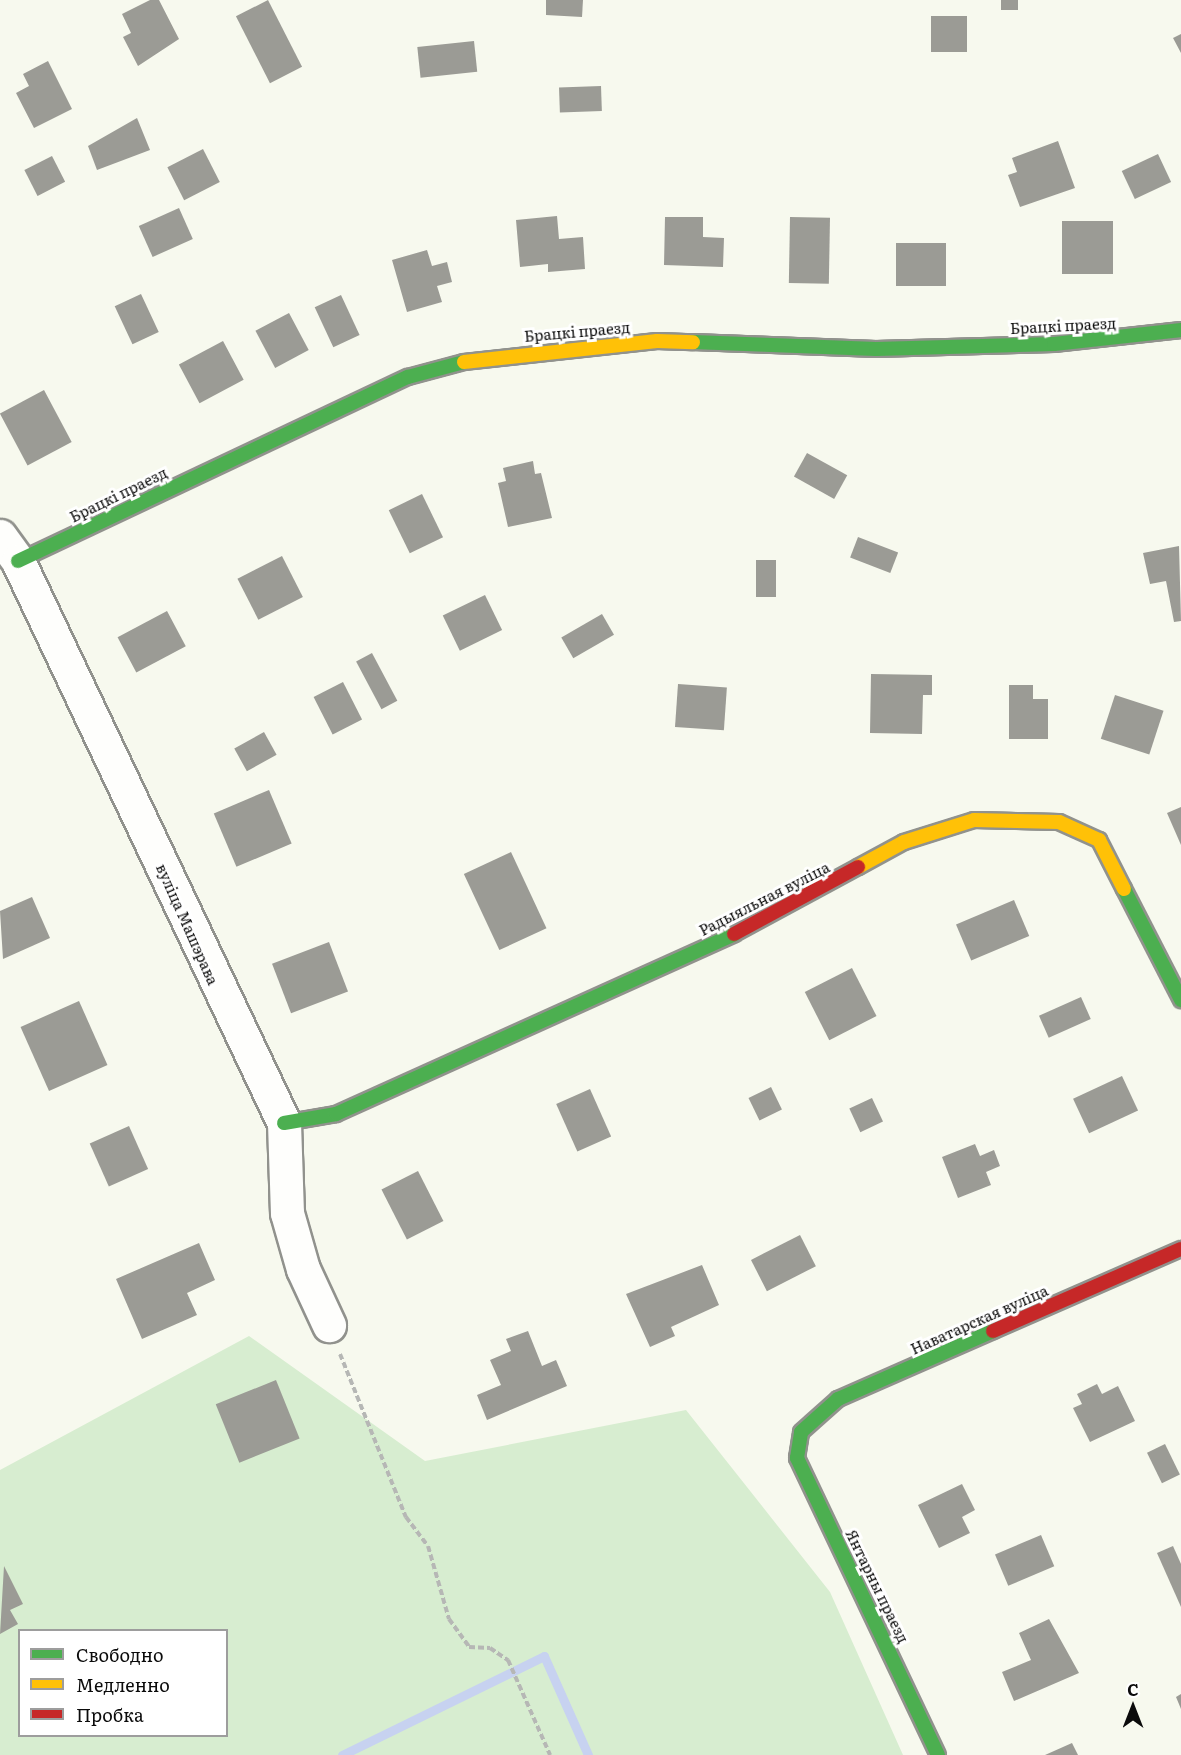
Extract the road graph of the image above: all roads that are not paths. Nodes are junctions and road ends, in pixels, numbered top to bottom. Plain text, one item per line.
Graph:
1 (1181, 330) edge
2 (9, 548) edge
3 (1181, 1000) edge
4 (284, 1123) junction
5 (1181, 1249) edge
6 (329, 1325) road end
7 (801, 1432) joint
8 (938, 1755) edge

1 - 2 street, Брацкі праезд
2 - 4 street, вуліца Машэрава
3 - 4 street, Радыяльная вуліца
4 - 6 street, вуліца Машэрава
5 - 7 street, Наватарская вуліца
7 - 8 street, Янтарны праезд

